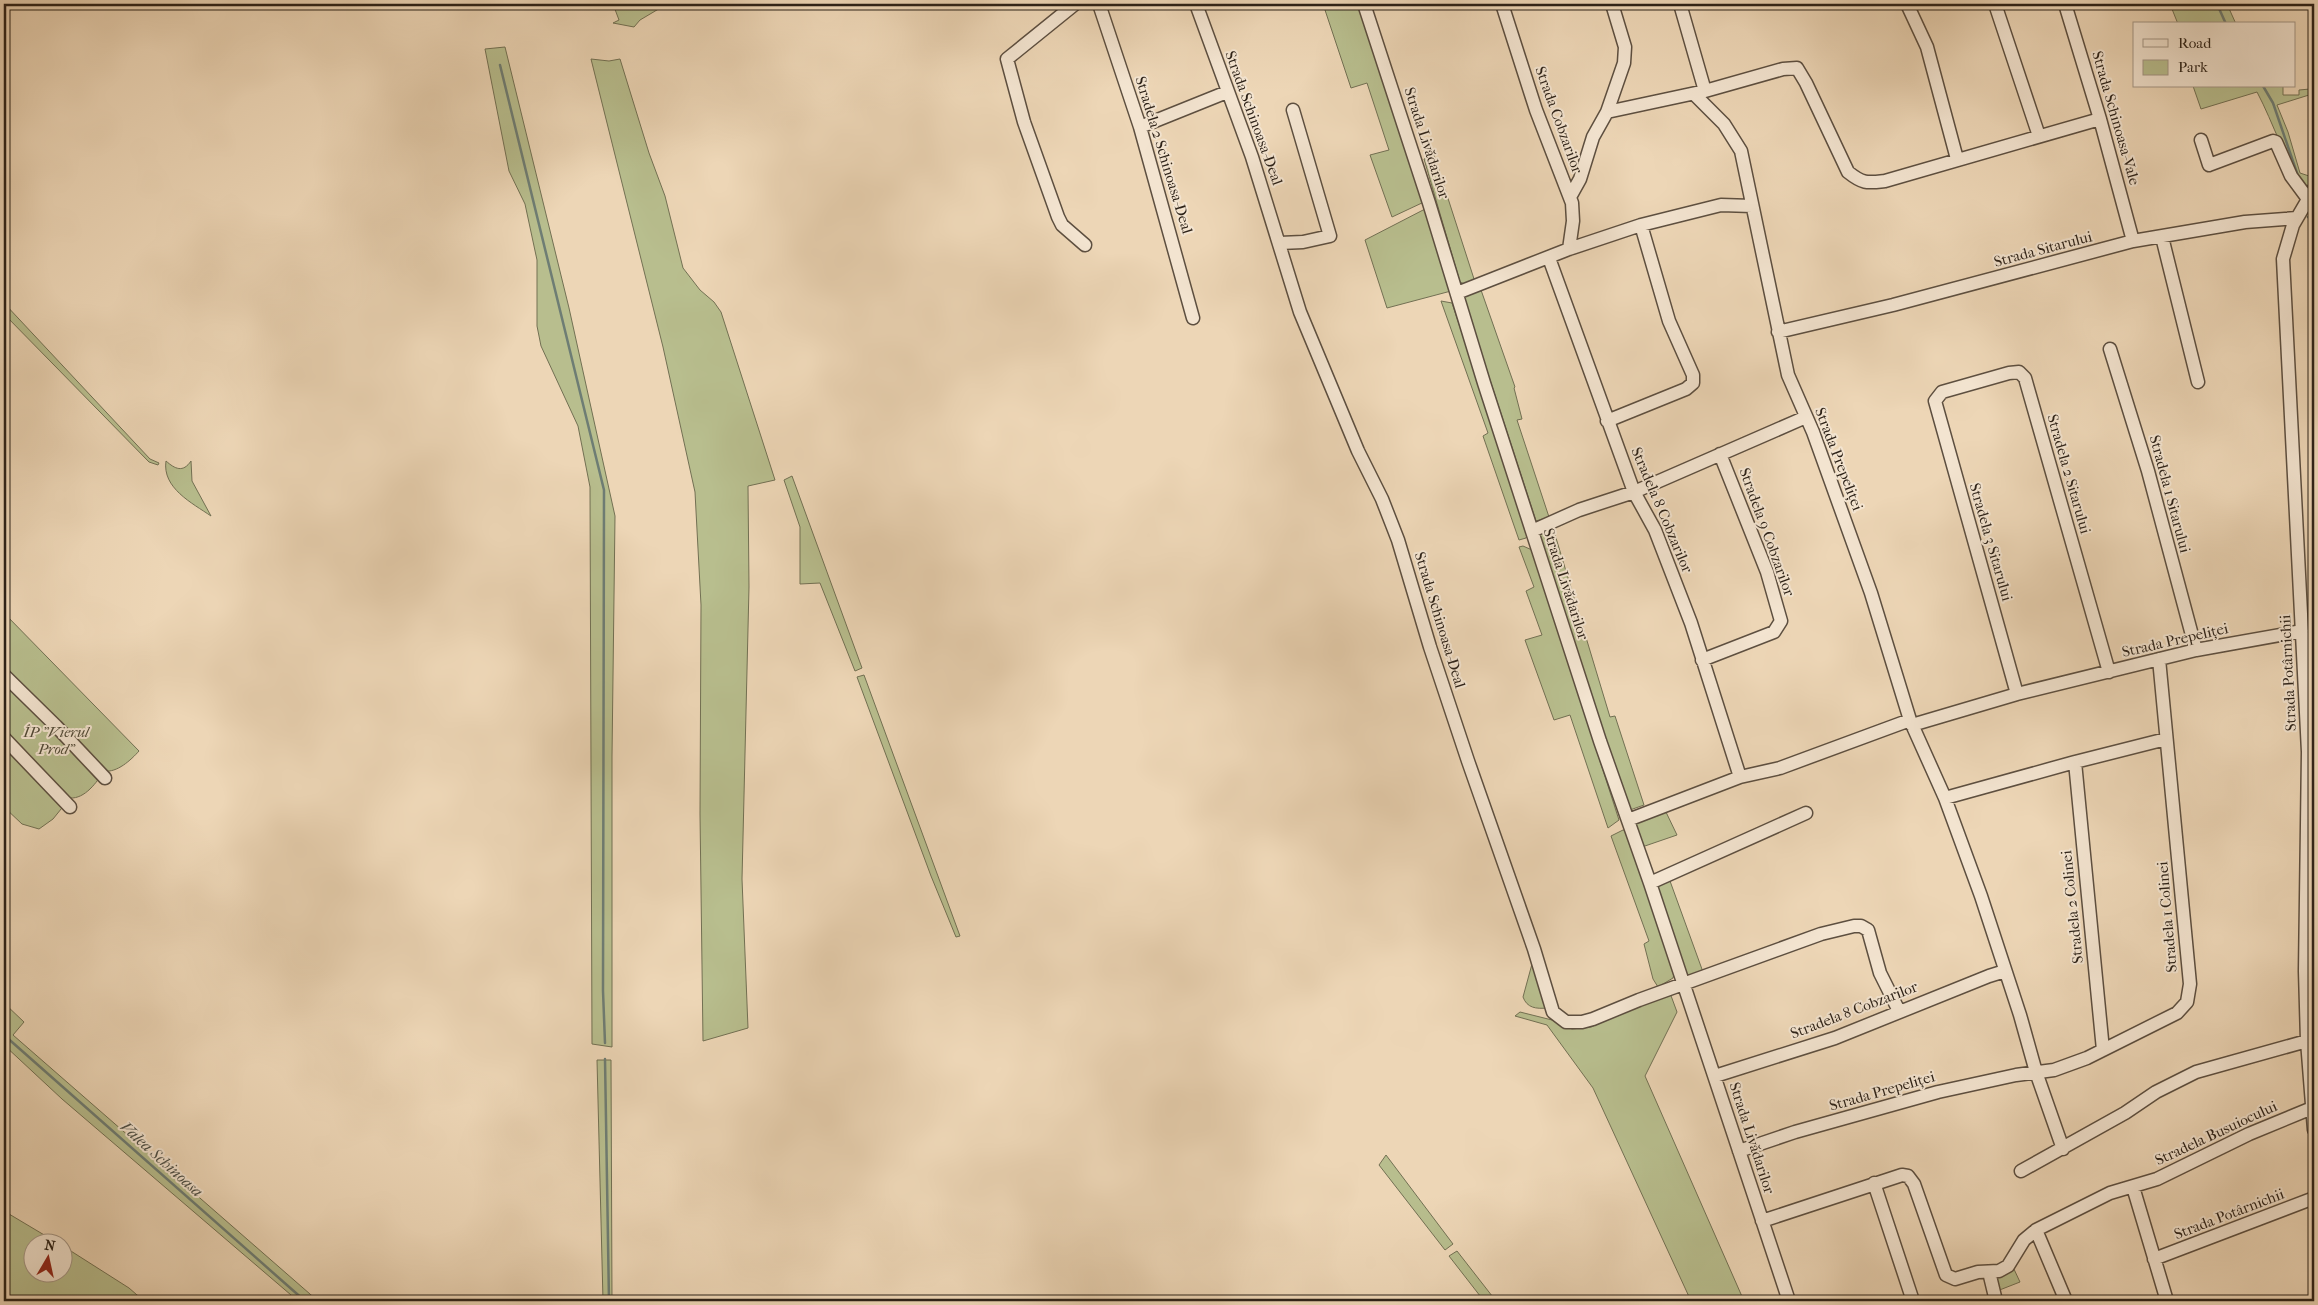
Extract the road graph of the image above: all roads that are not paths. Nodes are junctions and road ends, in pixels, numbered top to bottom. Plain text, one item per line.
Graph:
1 (1075, 4) edge
2 (1099, 4) edge
3 (1196, 4) edge
4 (1364, 4) edge
5 (1502, 4) edge
6 (1612, 4) edge
7 (1680, 4) edge
8 (1907, 4) edge
9 (1995, 4) edge
10 (2065, 4) edge
11 (1227, 92) junction
12 (1699, 93) junction
13 (1293, 110) dead end
14 (1607, 112) junction
15 (2100, 119) junction
16 (1140, 127) junction
17 (2039, 136) junction
18 (2201, 140) dead end
19 (1957, 159) junction
20 (2311, 194) edge
21 (1570, 197) junction
22 (1752, 206) junction
23 (2298, 218) junction
24 (1642, 225) junction
25 (2162, 237) junction
26 (2133, 241) junction
27 (1280, 243) junction
28 (1085, 245) dead end
29 (1569, 249) junction
30 (1549, 258) junction
31 (1457, 293) junction
32 (1774, 313) junction
33 (1193, 318) dead end
34 (1799, 326) junction
35 (1778, 332) junction
36 (2110, 349) dead end
37 (2198, 382) dead end
38 (1936, 398) joint
39 (1806, 417) junction
40 (1607, 421) junction
41 (1720, 454) junction
42 (1634, 492) junction
43 (1532, 531) junction
44 (2302, 631) junction
45 (2196, 650) junction
46 (2159, 659) junction
47 (1702, 660) junction
48 (2109, 672) junction
49 (4, 675) edge
50 (2017, 694) junction
51 (1911, 722) junction
52 (4, 738) edge
53 (2166, 739) junction
54 (2075, 762) junction
55 (105, 778) dead end
56 (1740, 778) junction
57 (1945, 798) junction
58 (70, 807) dead end
59 (1806, 813) dead end
60 (1628, 820) junction
61 (1650, 883) junction
62 (2005, 971) junction
63 (1683, 984) junction
64 (1898, 1011) junction
65 (2307, 1041) junction
66 (2103, 1050) junction
67 (2036, 1072) junction
68 (1715, 1076) junction
69 (2312, 1108) junction
70 (2314, 1130) edge
71 (2063, 1149) junction
72 (1738, 1151) junction
73 (2021, 1171) dead end
74 (1874, 1184) junction
75 (2133, 1187) junction
76 (2314, 1198) edge
77 (1762, 1221) junction
78 (2036, 1230) junction
79 (2154, 1259) junction
80 (1989, 1272) junction
81 (1789, 1301) edge
82 (1913, 1301) edge
83 (1996, 1301) edge
84 (2066, 1301) edge
85 (2167, 1301) edge

1 - 28 street
2 - 16 street, Stradela 2 Schinoasa-Deal
3 - 11 street, Strada Schinoasa-Deal
4 - 31 street, Strada Livădarilor
5 - 21 street, Strada Cobzarilor
6 - 14 street
7 - 12 street, Strada Prepeliței
8 - 19 street
9 - 17 street
10 - 15 street, Strada Schinoasa-Vale
11 - 16 street
11 - 27 street, Strada Schinoasa-Deal
12 - 14 street
12 - 19 street
12 - 22 street, Strada Prepeliței
13 - 27 street
14 - 21 street
15 - 17 street
15 - 26 street, Strada Schinoasa-Vale
16 - 33 street, Stradela 2 Schinoasa-Deal
17 - 19 street
18 - 20 street
20 - 23 street, Strada Potârnichii
21 - 29 street, Strada Cobzarilor
22 - 24 street
22 - 32 street, Strada Prepeliței
23 - 25 street, Strada Sitarului
23 - 44 street, Strada Potârnichii
24 - 29 street
24 - 40 street
25 - 26 street, Strada Sitarului
25 - 37 street
26 - 34 street, Strada Sitarului
27 - 63 street, Strada Schinoasa-Deal
29 - 30 street
30 - 31 street
30 - 40 street, Stradela 8 Cobzarilor
31 - 43 street, Strada Livădarilor
32 - 34 street
32 - 35 street, Strada Prepeliței
34 - 35 street, Strada Sitarului
35 - 39 street, Strada Prepeliței
36 - 45 street, Stradela 1 Sitarului
38 - 48 street, Stradela 2 Sitarului
38 - 50 street, Stradela 3 Sitarului
39 - 41 street
39 - 51 street, Strada Prepeliței
40 - 42 street, Stradela 8 Cobzarilor
41 - 42 street
41 - 47 street, Stradela 9 Cobzarilor
42 - 43 street
42 - 47 street, Stradela 8 Cobzarilor
43 - 60 street, Strada Livădarilor
44 - 45 street, Strada Prepeliței
44 - 65 street, Strada Potârnichii
45 - 46 street, Strada Prepeliței
46 - 48 street, Strada Prepeliței
46 - 53 street, Stradela 1 Colinei
47 - 56 street, Stradela 8 Cobzarilor
48 - 50 street, Strada Prepeliței
49 - 55 street
50 - 51 street, Strada Prepeliței
51 - 56 street, Strada Prepeliței
51 - 57 street, Strada Prepeliței
52 - 58 street
53 - 54 street
53 - 66 street, Stradela 1 Colinei
54 - 57 street
54 - 66 street, Stradela 2 Colinei
56 - 60 street, Strada Prepeliței
57 - 62 street, Strada Prepeliței
59 - 61 street
60 - 61 street, Strada Livădarilor
61 - 63 street, Strada Livădarilor
62 - 64 street, Stradela 8 Cobzarilor
62 - 67 street, Strada Prepeliței
63 - 64 street
63 - 68 street, Strada Livădarilor
64 - 68 street, Stradela 8 Cobzarilor
65 - 69 street, Strada Potârnichii
65 - 71 street
66 - 67 street, Stradela 1 Colinei
67 - 71 street, Strada Prepeliței
67 - 72 street, Strada Prepeliței
68 - 72 street, Strada Livădarilor
69 - 70 street, Strada Potârnichii
69 - 75 street, Stradela Busuiocului
71 - 73 street
72 - 77 street, Strada Livădarilor
74 - 77 street
74 - 80 street
74 - 82 street
75 - 78 street, Stradela Busuiocului
75 - 79 street
76 - 79 street, Strada Potârnichii
77 - 81 street, Strada Livădarilor
78 - 80 street, Stradela Busuiocului
78 - 84 street
79 - 85 street
80 - 83 street

